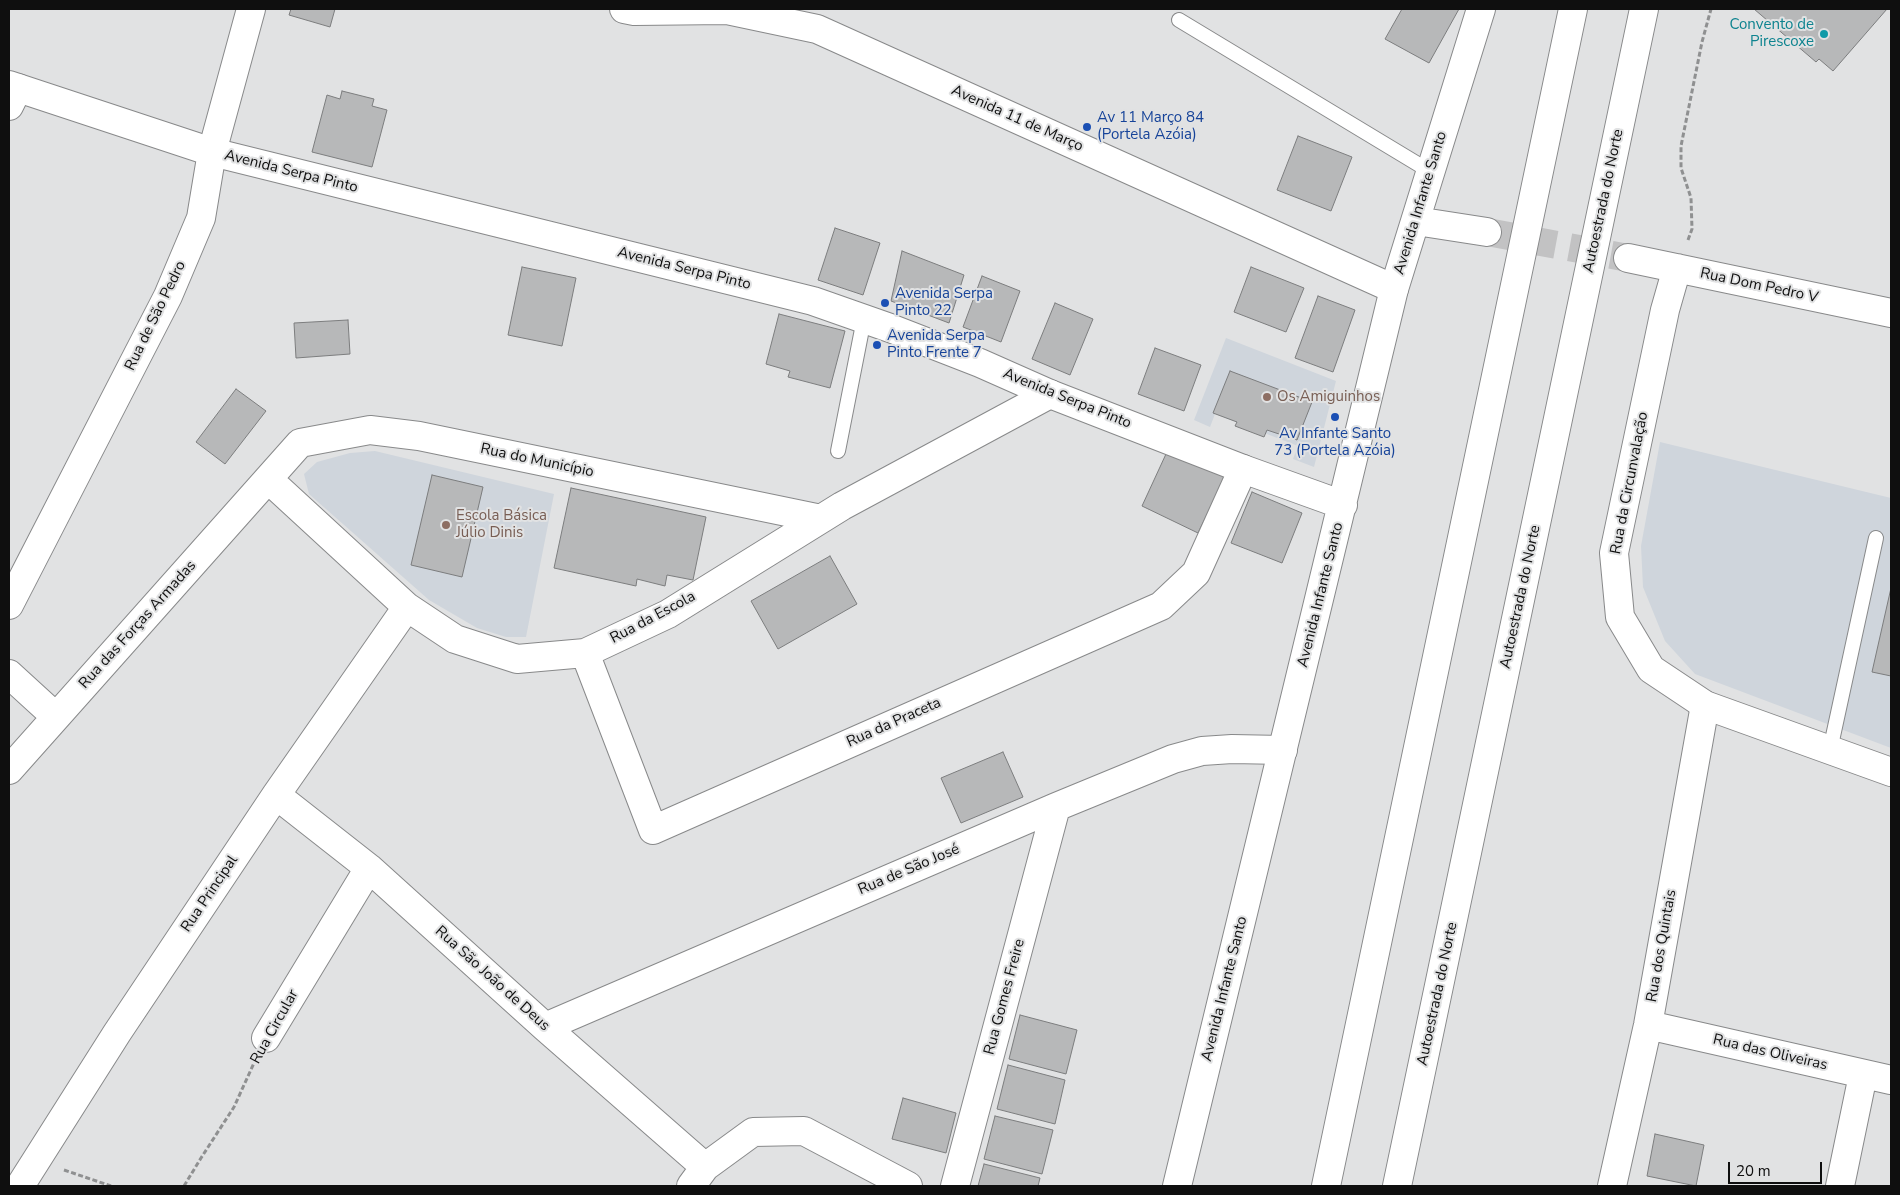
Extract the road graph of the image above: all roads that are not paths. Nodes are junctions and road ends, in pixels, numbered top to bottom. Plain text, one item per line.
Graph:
1 (251, 9) edge
2 (624, 9) edge
3 (1481, 9) edge
4 (1573, 9) edge
5 (1644, 9) edge
6 (728, 10) edge
7 (1179, 20) dead end
8 (12, 93) edge
9 (212, 152) junction
10 (1431, 172) junction
11 (1416, 221) junction
12 (1487, 232) tunnel mouth
13 (1628, 258) tunnel mouth
14 (1676, 268) junction
15 (1394, 289) junction
16 (1891, 313) edge
17 (864, 319) junction
18 (1050, 394) junction
19 (838, 451) dead end
20 (1243, 469) junction
21 (268, 479) junction
22 (1343, 505) junction
23 (821, 519) junction
24 (1876, 538) dead end
25 (9, 605) edge
26 (407, 607) junction
27 (585, 653) junction
28 (9, 674) edge
29 (1704, 705) junction
30 (56, 717) junction
31 (1283, 750) junction
32 (1830, 750) junction
33 (9, 770) edge
34 (1891, 772) edge
35 (276, 795) junction
36 (1056, 807) junction
37 (369, 868) junction
38 (1648, 1025) junction
39 (545, 1027) junction
40 (266, 1038) road end
41 (1862, 1075) junction
42 (1891, 1080) edge
43 (698, 1177) edge
44 (20, 1186) edge
45 (908, 1186) edge
46 (955, 1186) edge
47 (1177, 1186) edge
48 (1326, 1186) edge
49 (1397, 1186) edge
50 (1612, 1186) edge
51 (1840, 1186) edge

1 - 9 main road, Rua de São Pedro
2 - 6 main road, Avenida 11 de Março
3 - 10 main road, Avenida Infante Santo
4 - 48 main road
5 - 49 main road, Autoestrada do Norte
6 - 15 main road, Avenida 11 de Março
7 - 10 lane
8 - 9 main road, Avenida Serpa Pinto
9 - 17 main road, Avenida Serpa Pinto
9 - 25 main road, Rua de São Pedro
10 - 11 main road, Avenida Infante Santo
11 - 12 main road
11 - 15 main road, Avenida Infante Santo
13 - 14 main road, Rua Dom Pedro V
14 - 16 main road, Rua Dom Pedro V
14 - 29 main road, Rua da Circunvalação
15 - 22 main road, Avenida Infante Santo
17 - 18 main road, Avenida Serpa Pinto
17 - 19 lane
18 - 20 main road, Avenida Serpa Pinto
18 - 23 main road, Rua da Escola
20 - 22 main road, Avenida Serpa Pinto
20 - 27 main road, Rua da Praceta
21 - 23 main road, Rua do Município
21 - 26 main road, Rua da Escola
21 - 30 main road, Rua das Forças Armadas
22 - 31 main road, Avenida Infante Santo
23 - 27 main road, Rua da Escola
24 - 32 lane
26 - 27 main road, Rua da Escola
26 - 35 main road, Rua Principal
28 - 30 main road
29 - 32 main road, Rua da Circunvalação
29 - 38 main road, Rua dos Quintais
30 - 33 main road, Rua das Forças Armadas
31 - 36 main road, Rua de São José
31 - 47 main road, Avenida Infante Santo
32 - 34 main road, Rua da Circunvalação
35 - 37 main road, Rua São João de Deus
35 - 44 main road, Rua Principal
36 - 39 main road, Rua de São José
36 - 46 main road, Rua Gomes Freire
37 - 39 main road, Rua São João de Deus
37 - 40 main road, Rua Circular
38 - 41 main road, Rua das Oliveiras
38 - 50 main road, Rua dos Quintais
39 - 43 main road, Rua São João de Deus
41 - 42 main road, Rua das Oliveiras
41 - 51 main road
43 - 45 main road

